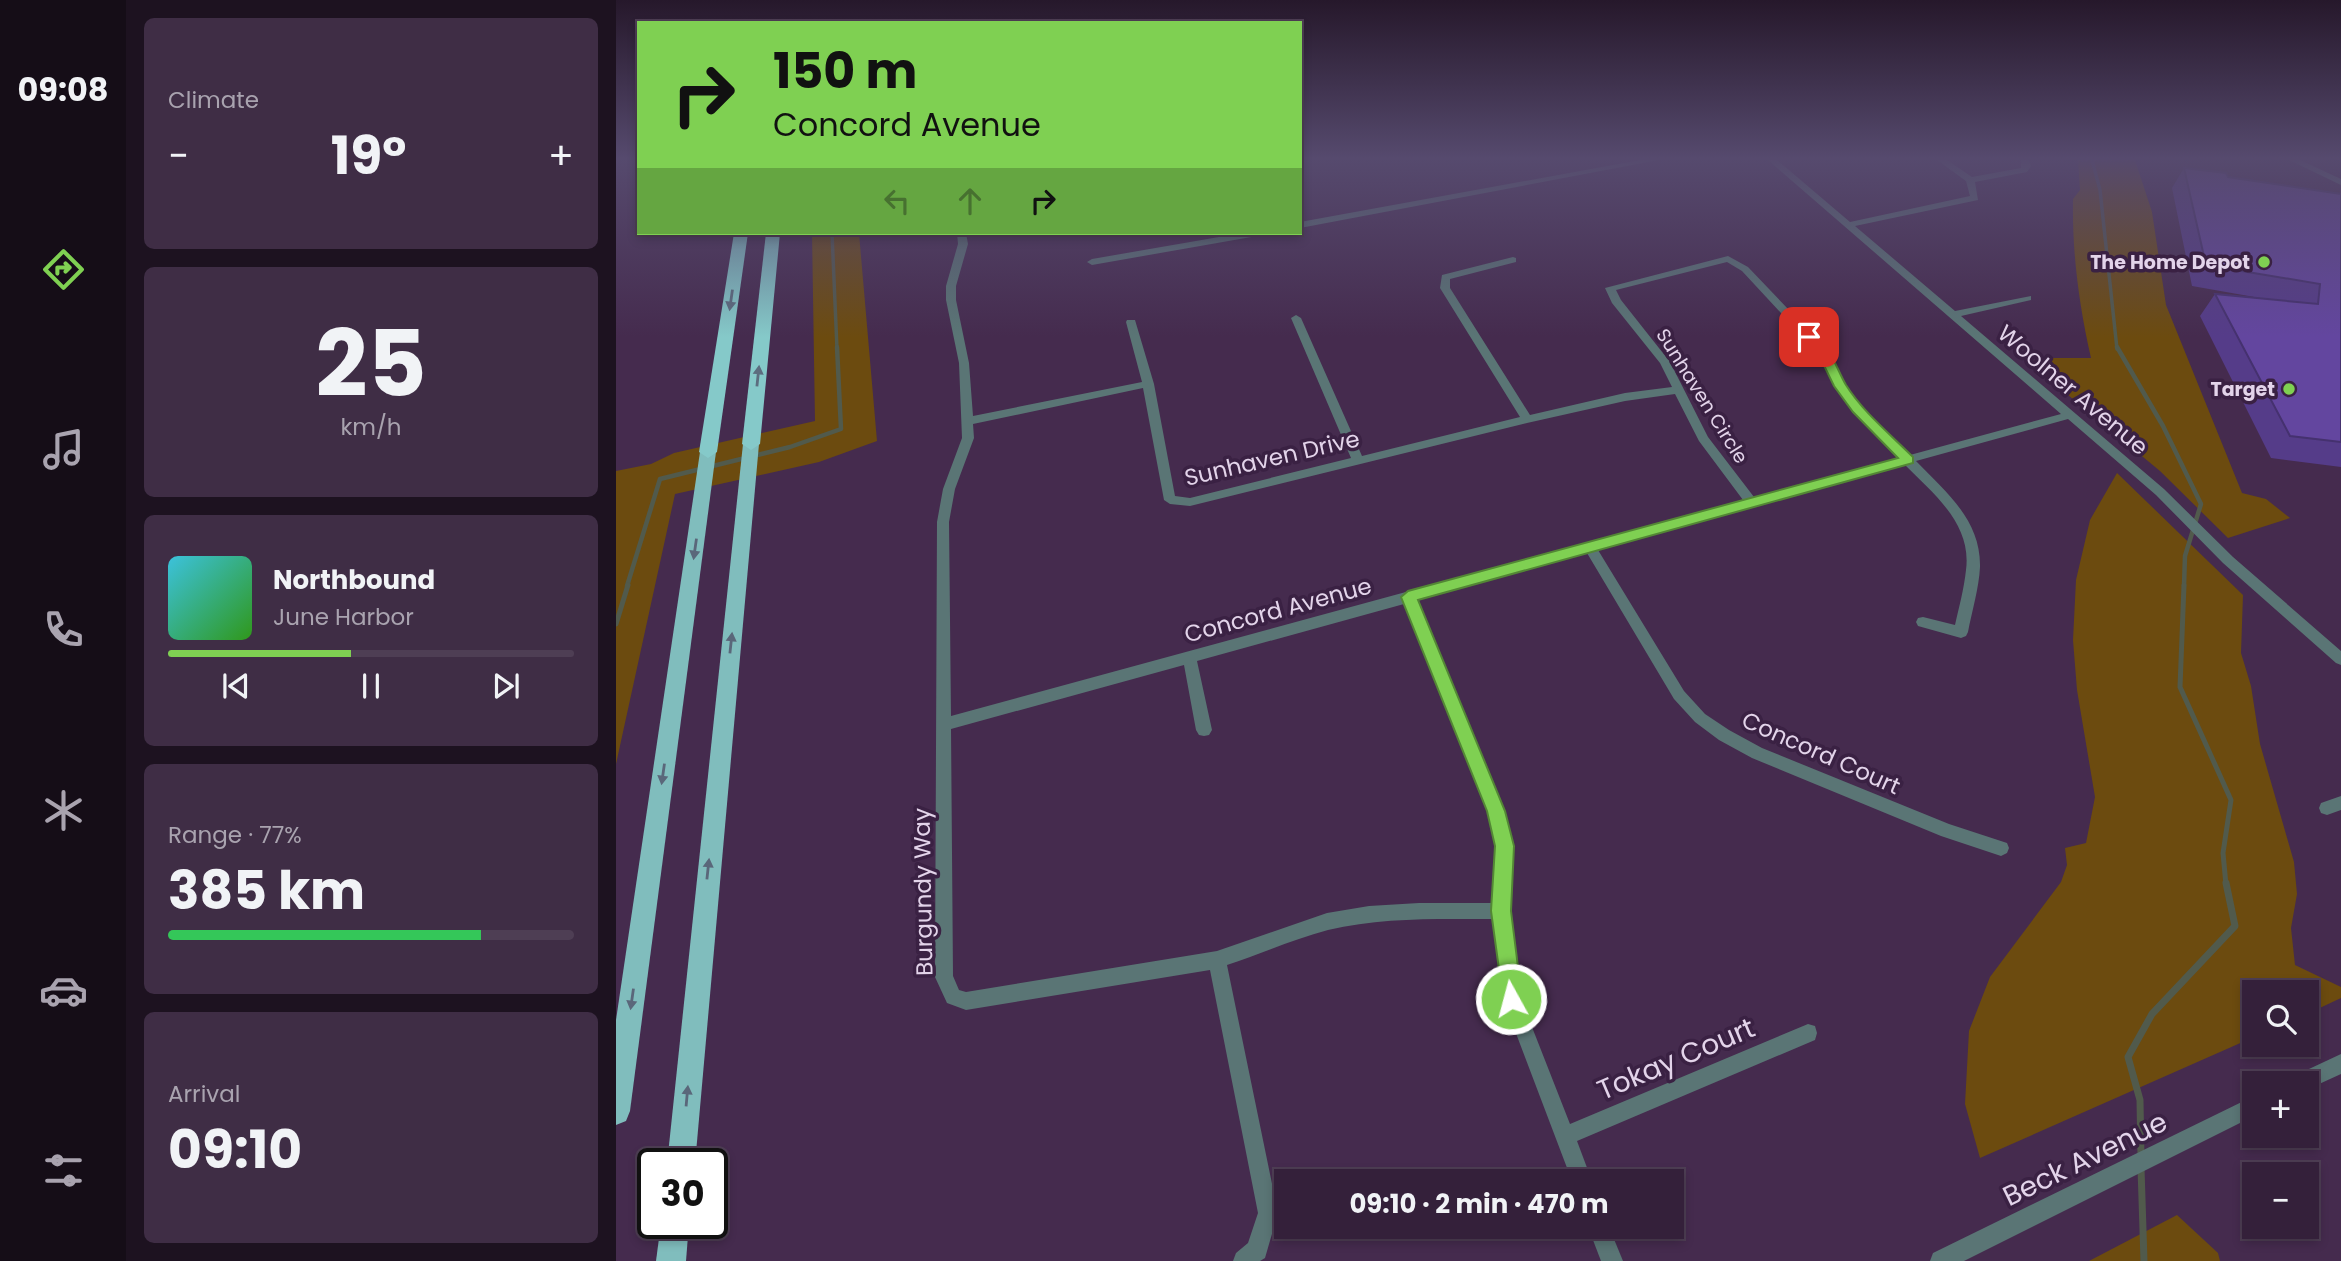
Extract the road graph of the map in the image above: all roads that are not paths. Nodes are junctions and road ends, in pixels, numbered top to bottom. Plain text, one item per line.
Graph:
1 (1334, 219) edge
2 (1840, 219) edge
3 (1876, 219) edge
4 (1302, 225) edge
5 (1847, 225) junction
6 (740, 235) edge
7 (773, 235) edge
8 (962, 235) edge
9 (1244, 235) edge
10 (1513, 260) dead end
11 (1092, 262) dead end
12 (2027, 298) dead end
13 (1953, 315) junction
14 (1296, 318) dead end
15 (1131, 322) dead end
16 (1148, 384) junction
17 (1678, 390) junction
18 (2070, 415) junction
19 (1527, 419) junction
20 (968, 421) junction
21 (751, 444) joint
22 (708, 452) joint
23 (1908, 460) junction
24 (1358, 461) junction
25 (1751, 502) junction
26 (1590, 547) junction
27 (1408, 597) junction
28 (1923, 622) dead end
29 (1189, 656) junction
30 (2341, 659) edge
31 (943, 725) junction
32 (1204, 730) dead end
33 (2001, 848) dead end
34 (1501, 911) junction
35 (1217, 960) junction
36 (1808, 1033) dead end
37 (2341, 1063) edge
38 (2319, 1074) edge
39 (616, 1111) edge
40 (2242, 1113) edge
41 (1565, 1136) junction
42 (683, 1148) edge
43 (1577, 1169) edge
44 (674, 1239) edge
45 (676, 1239) edge
46 (1604, 1239) edge
47 (671, 1261) edge
48 (677, 1261) edge
49 (1244, 1261) edge
50 (1612, 1261) edge
51 (1941, 1261) edge

1 - 4 street
2 - 5 street, Woolner Avenue
3 - 5 street
5 - 13 street, Woolner Avenue
6 -> 22 highway
21 -> 7 highway
8 - 20 street, Burgundy Way
9 - 11 street
10 - 19 street
12 - 13 street
13 - 18 street, Woolner Avenue
14 - 24 street
15 - 16 street
16 - 20 street
16 - 24 street, Sunhaven Drive
17 - 19 street, Sunhaven Drive
17 - 23 street, Sunhaven Circle
17 - 25 street, Sunhaven Circle
18 - 23 street, Concord Avenue
18 - 30 street, Woolner Avenue
19 - 24 street, Sunhaven Drive
20 - 31 street, Burgundy Way
42 -> 21 highway
22 -> 39 highway
23 - 25 street, Concord Avenue
23 - 28 street
25 - 26 street, Concord Avenue
26 - 27 street, Concord Avenue
26 - 33 street, Concord Court
27 - 29 street, Concord Avenue
27 - 34 street
29 - 31 street, Concord Avenue
29 - 32 street
31 - 35 street, Burgundy Way
34 - 35 street, Burgundy Way
34 - 41 street
35 - 49 street
36 - 41 street, Tokay Court
37 - 38 street
40 - 51 street, Beck Avenue
41 - 43 street
44 - 47 highway
45 - 48 highway
46 - 50 street

